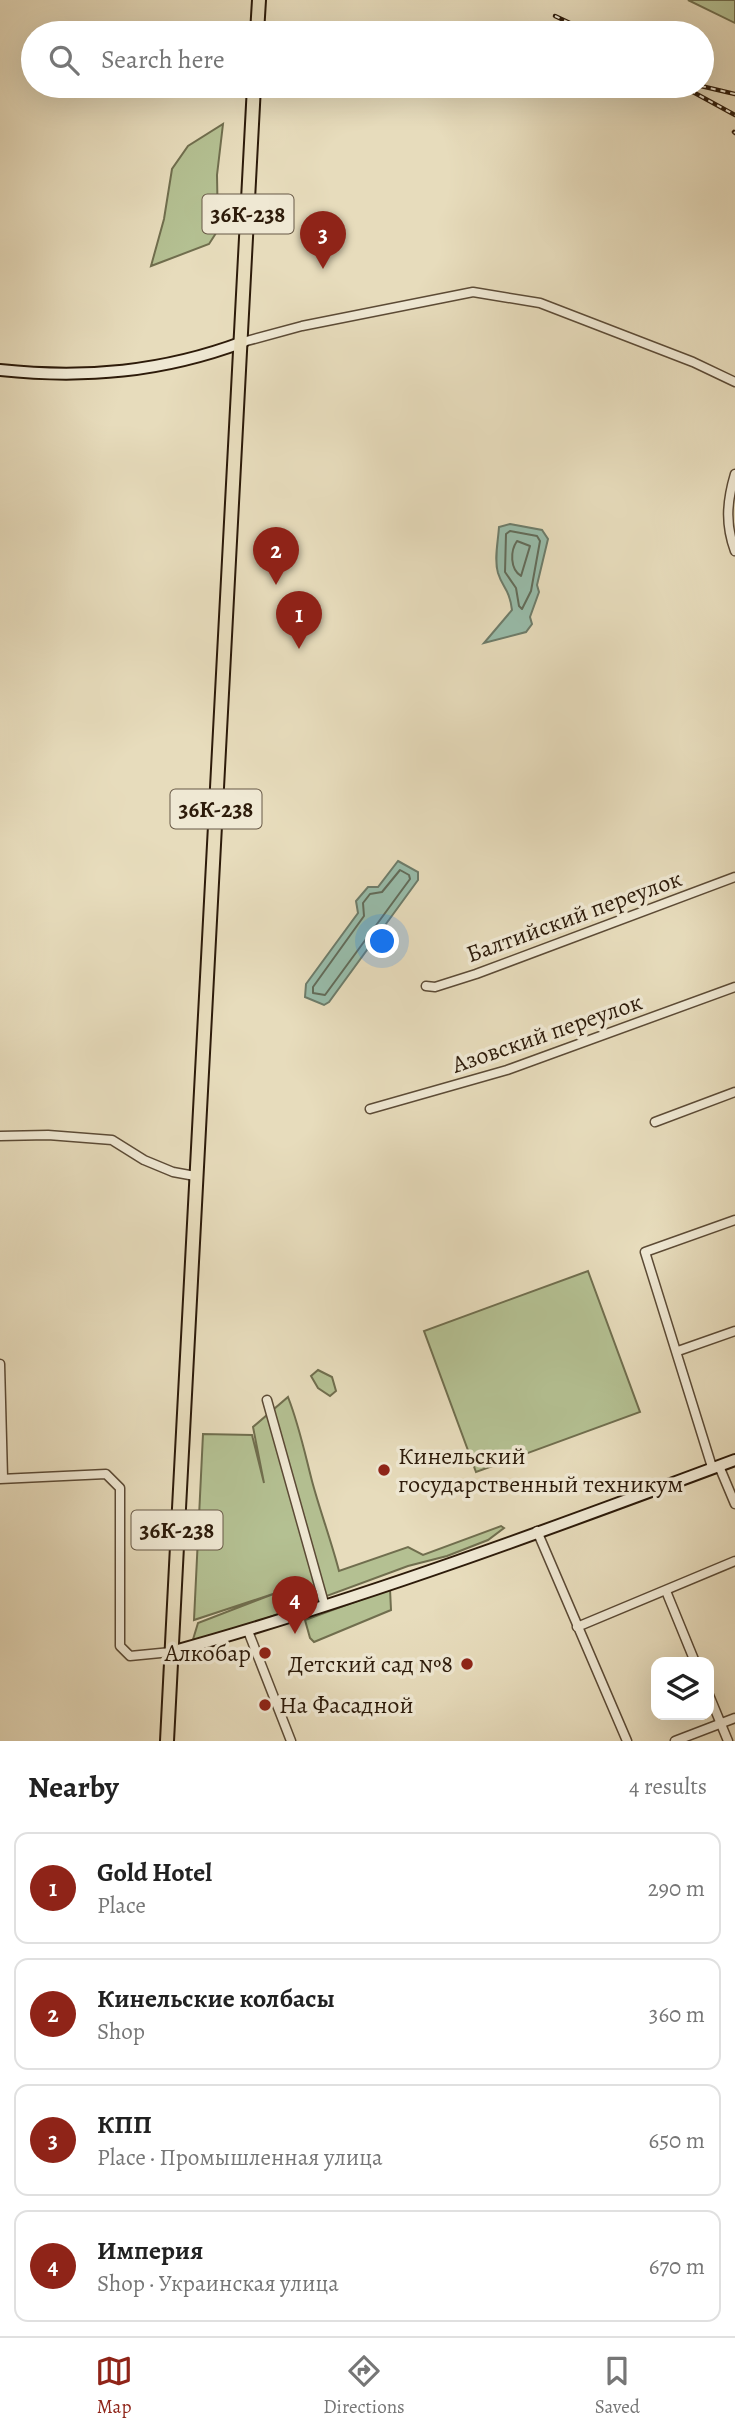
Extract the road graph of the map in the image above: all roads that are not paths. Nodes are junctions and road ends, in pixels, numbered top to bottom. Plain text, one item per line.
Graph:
1 (259, 0) edge
2 (258, 21) edge
3 (253, 98) edge
4 (243, 342) junction
5 (0, 370) edge
6 (735, 382) edge
7 (735, 474) edge
8 (735, 551) edge
9 (735, 877) edge
10 (426, 986) dead end
11 (735, 987) edge
12 (735, 1092) edge
13 (370, 1109) dead end
14 (655, 1122) dead end
15 (0, 1136) edge
16 (195, 1176) junction
17 (735, 1220) edge
18 (735, 1331) edge
19 (678, 1351) junction
20 (0, 1364) edge
21 (267, 1400) dead end
22 (735, 1460) edge
23 (716, 1466) junction
24 (1, 1478) edge
25 (735, 1504) edge
26 (537, 1531) junction
27 (735, 1562) edge
28 (666, 1591) junction
29 (324, 1603) junction
30 (577, 1627) junction
31 (248, 1631) junction
32 (171, 1652) junction
33 (693, 1657) edge
34 (714, 1707) edge
35 (735, 1718) edge
36 (721, 1724) junction
37 (167, 1741) edge
38 (291, 1741) edge
39 (627, 1741) edge
40 (676, 1741) edge
41 (728, 1741) edge

1 - 2 main road
3 - 4 main road, 36К-238
4 - 5 main road
4 - 6 street
4 - 16 main road, 36К-238
7 - 8 street
9 - 10 street, Балтийский переулок
11 - 13 street, Азовский переулок
12 - 14 street
15 - 16 street
16 - 32 main road, 36К-238
17 - 19 street
18 - 19 street
19 - 23 street
20 - 24 street
21 - 29 street
22 - 23 main road
23 - 25 street
23 - 26 main road
24 - 32 street
26 - 29 main road
26 - 30 street
27 - 28 street
28 - 30 street
28 - 33 street
29 - 31 main road
30 - 39 street
31 - 32 main road
31 - 38 street
32 - 37 main road, 36К-238
34 - 36 street
35 - 36 street
36 - 40 street
36 - 41 street

